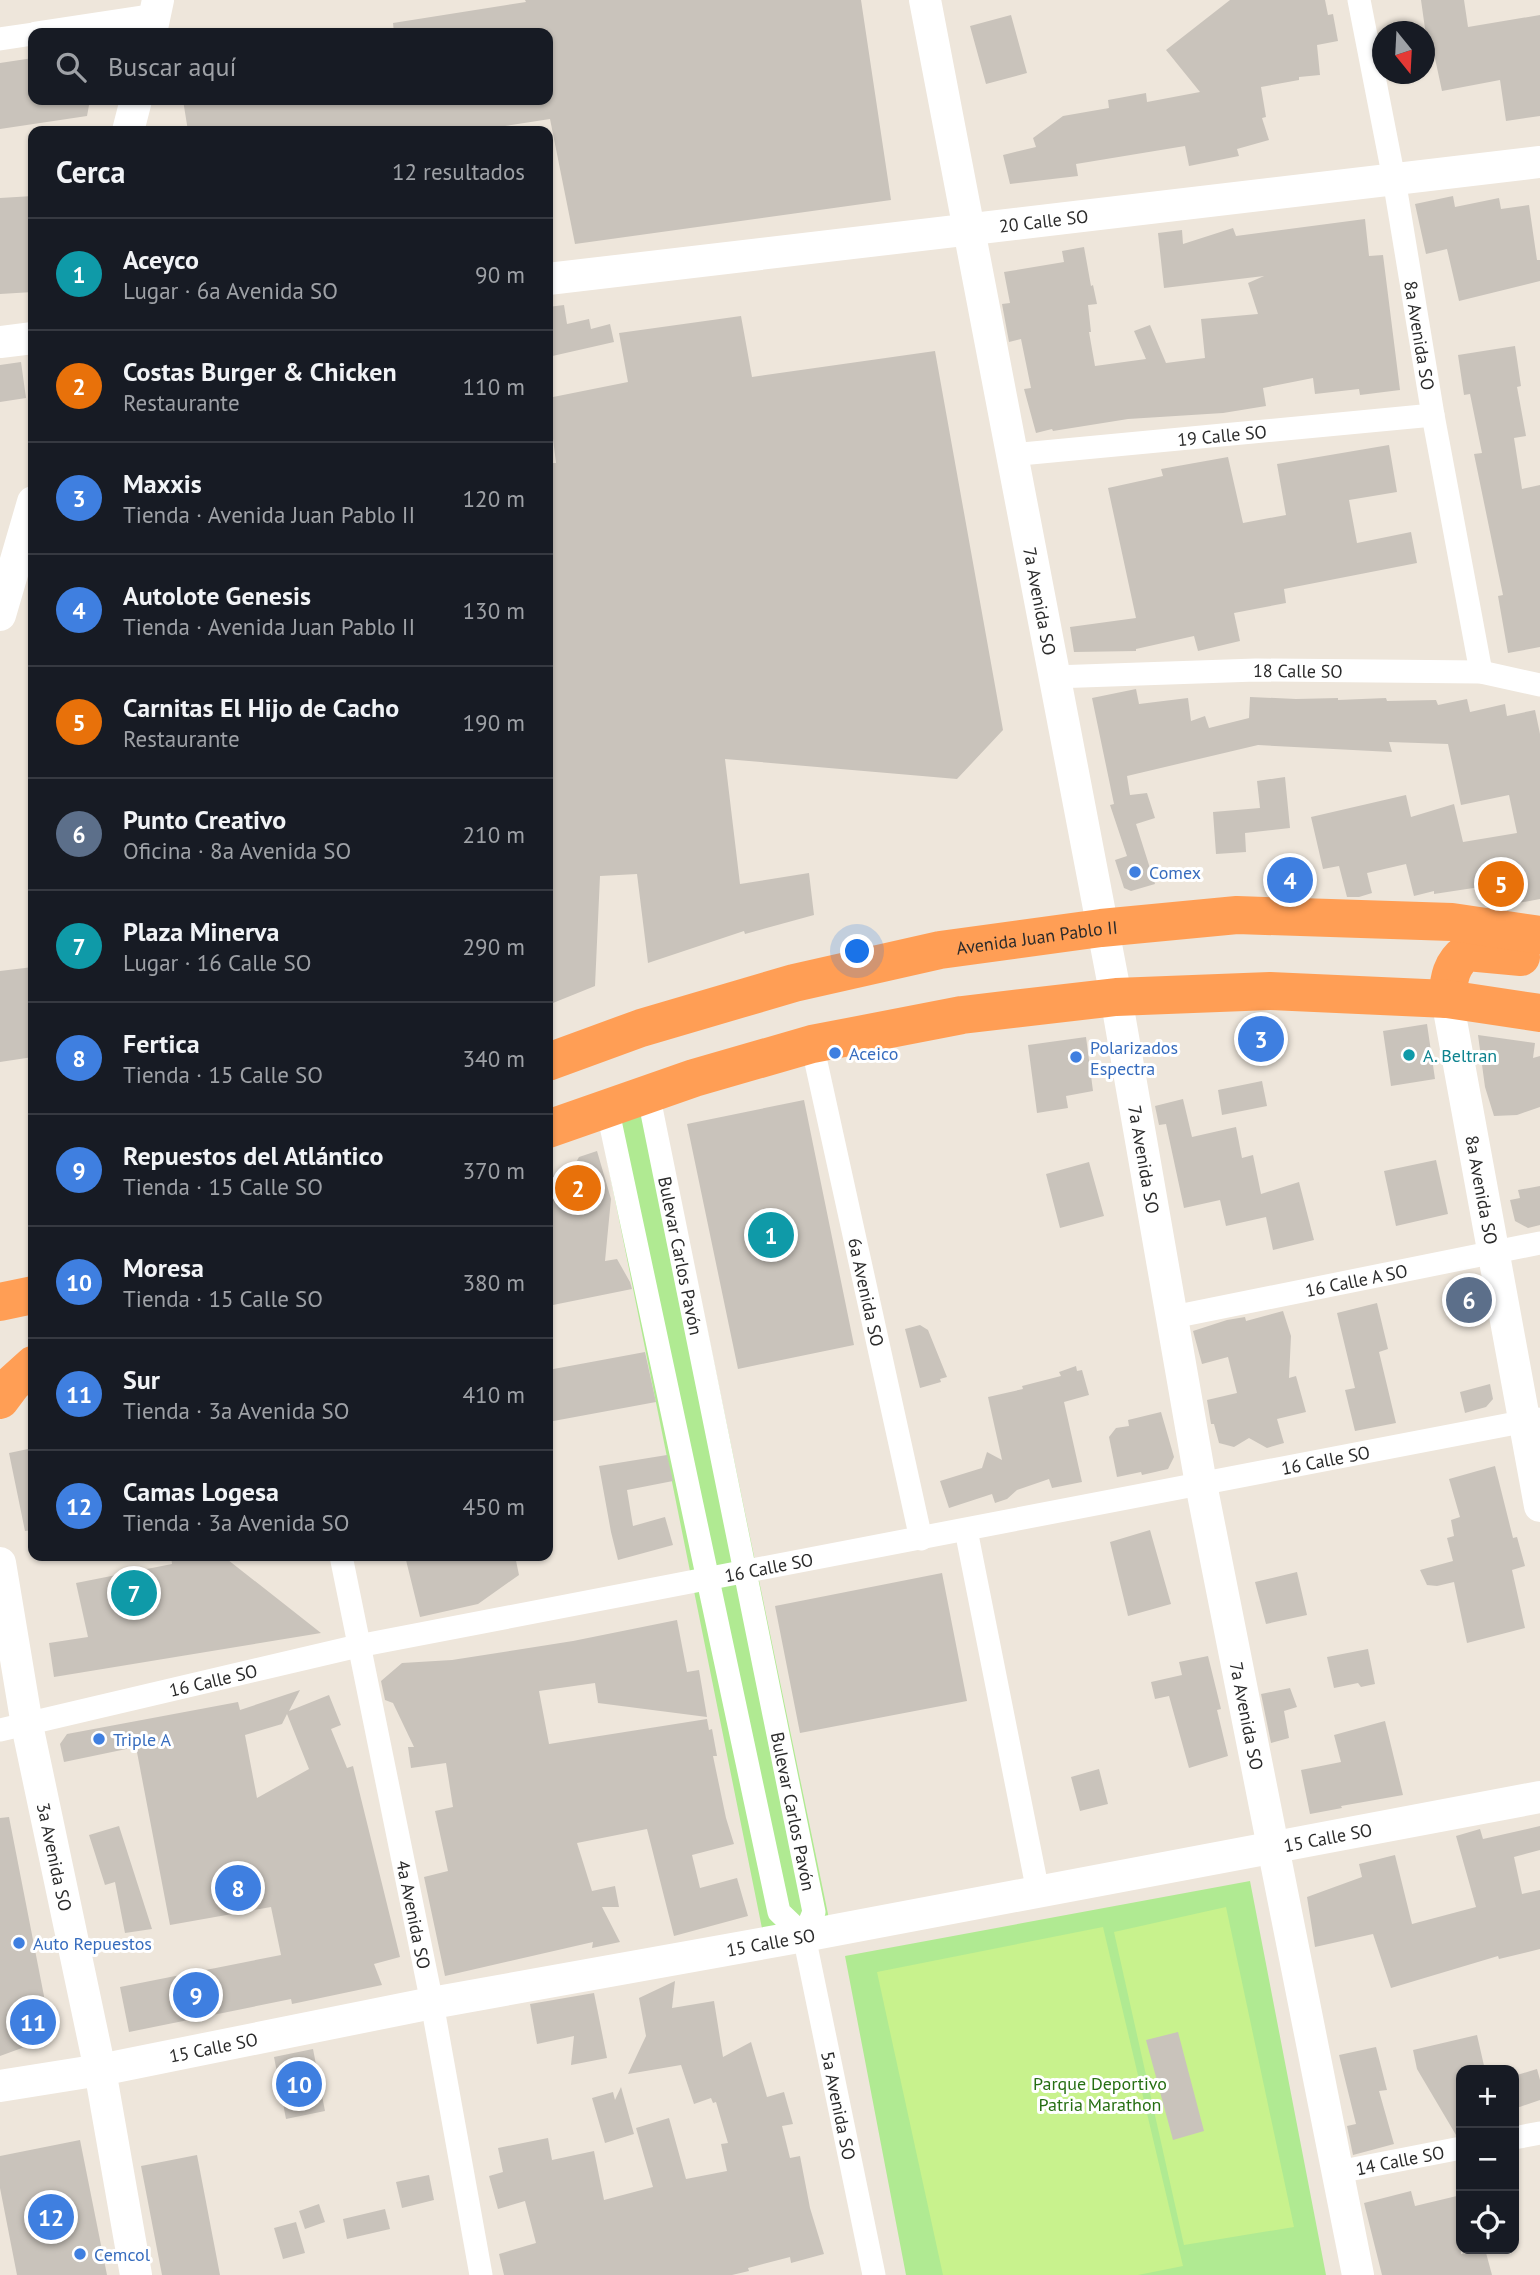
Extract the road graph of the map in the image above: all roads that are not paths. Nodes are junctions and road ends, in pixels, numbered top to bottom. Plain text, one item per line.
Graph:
1 (925, 0) edge
2 (1359, 0) edge
3 (155, 16) edge
4 (70, 28) edge
5 (28, 34) edge
6 (0, 38) edge
7 (135, 105) edge
8 (129, 126) edge
9 (1540, 162) edge
10 (1394, 179) junction
11 (968, 229) junction
12 (553, 278) edge
13 (28, 338) edge
14 (0, 341) edge
15 (1433, 415) junction
16 (1011, 455) junction
17 (28, 519) edge
18 (0, 615) edge
19 (1481, 672) junction
20 (1053, 677) junction
21 (1540, 685) edge
22 (1101, 928) junction
23 (1540, 935) edge
24 (1540, 960) edge
25 (1116, 997) junction
26 (1447, 999) junction
27 (1540, 1013) edge
28 (812, 1044) junction
29 (553, 1060) edge
30 (648, 1093) junction
31 (607, 1107) junction
32 (553, 1127) edge
33 (1540, 1243) edge
34 (1494, 1253) junction
35 (1173, 1317) junction
36 (28, 1356) edge
37 (0, 1364) edge
38 (28, 1370) edge
39 (0, 1400) edge
40 (1532, 1420) edge
41 (1202, 1484) junction
42 (1540, 1506) edge
43 (966, 1530) junction
44 (921, 1539) junction
45 (342, 1561) edge
46 (0, 1563) edge
47 (746, 1573) junction
48 (708, 1580) junction
49 (358, 1646) junction
50 (14, 1727) edge
51 (1540, 1797) edge
52 (1272, 1847) junction
53 (1038, 1892) junction
54 (804, 1936) junction
55 (432, 2003) junction
56 (100, 2070) junction
57 (0, 2086) edge
58 (1540, 2133) edge
59 (1519, 2137) edge
60 (1456, 2149) edge
61 (1338, 2172) junction
62 (136, 2275) edge
63 (481, 2275) edge
64 (874, 2275) edge
65 (1358, 2275) edge

1 - 11 street, 7a Avenida SO
2 - 10 street, 8a Avenida SO
3 - 4 street
5 - 6 street
7 - 8 street
9 - 10 street, 20 Calle SO
10 - 11 street, 20 Calle SO
10 - 15 street, 8a Avenida SO
11 - 12 street, 20 Calle SO
11 - 16 street, 7a Avenida SO
13 - 14 street
15 - 16 street, 19 Calle SO
15 - 19 street, 8a Avenida SO
16 - 20 street, 7a Avenida SO
17 - 18 street
19 - 20 street, 18 Calle SO
19 - 21 street, 18 Calle SO
20 - 22 street, 7a Avenida SO
22 - 23 highway, Avenida Juan Pablo II
22 - 25 street, 7a Avenida SO
22 - 29 highway, Avenida Juan Pablo II
24 - 26 highway
25 - 26 highway
25 - 28 highway
25 - 35 street, 7a Avenida SO
26 - 27 highway
26 - 34 street, 8a Avenida SO
28 - 30 highway
28 - 44 street, 6a Avenida SO
30 - 31 highway
30 - 47 street, Bulevar Carlos Pavón
31 - 32 highway
31 - 48 street, Bulevar Carlos Pavón
33 - 34 street, 16 Calle A SO
34 - 35 street, 16 Calle A SO
34 - 40 street, 8a Avenida SO
35 - 41 street, 7a Avenida SO
36 - 37 highway
38 - 39 highway
40 - 41 street, 16 Calle SO
40 - 42 street, 8a Avenida SO
41 - 43 street, 16 Calle SO
41 - 52 street, 7a Avenida SO
43 - 44 street, 16 Calle SO
43 - 53 street
44 - 47 street, 16 Calle SO
45 - 49 street, 4a Avenida SO
46 - 50 street, 3a Avenida SO
47 - 48 street, 16 Calle SO
47 - 54 street, Bulevar Carlos Pavón
48 - 49 street, 16 Calle SO
48 - 54 street, Bulevar Carlos Pavón
49 - 50 street, 16 Calle SO
49 - 55 street, 4a Avenida SO
50 - 56 street, 3a Avenida SO
51 - 52 street, 15 Calle SO
52 - 53 street, 15 Calle SO
52 - 61 street, 7a Avenida SO
53 - 54 street, 15 Calle SO
54 - 55 street, 15 Calle SO
54 - 64 street, 5a Avenida SO
55 - 56 street, 15 Calle SO
55 - 63 street, 4a Avenida SO
56 - 57 street, 15 Calle SO
56 - 62 street, 3a Avenida SO
58 - 59 street
60 - 61 street, 14 Calle SO
61 - 65 street, 7a Avenida SO

